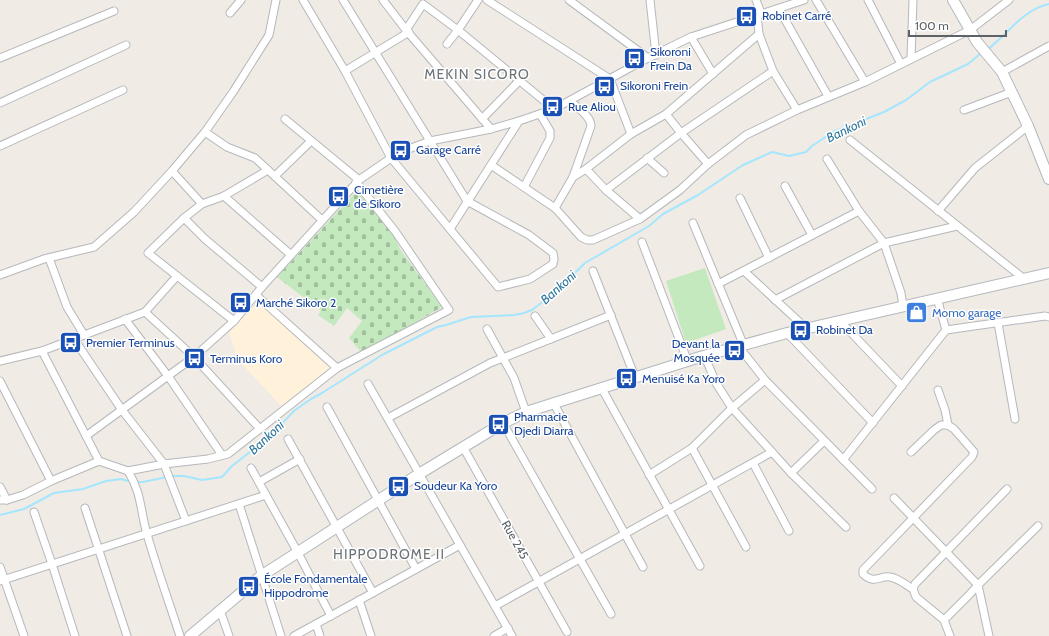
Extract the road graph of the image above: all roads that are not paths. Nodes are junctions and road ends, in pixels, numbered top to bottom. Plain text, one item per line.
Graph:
1 (241, 0) edge
2 (276, 0) edge
3 (303, 0) edge
4 (343, 0) edge
5 (478, 0) edge
6 (487, 0) edge
7 (569, 0) edge
8 (650, 0) edge
9 (756, 0) edge
10 (804, 0) edge
11 (816, 0) edge
12 (868, 0) edge
13 (913, 0) edge
14 (954, 0) edge
15 (1009, 0) edge
16 (387, 2) edge
17 (581, 4) edge
18 (779, 9) junction
19 (114, 11) dead end
20 (230, 13) dead end
21 (759, 14) junction
22 (458, 30) junction
23 (970, 30) junction
24 (407, 31) junction
25 (759, 34) junction
26 (691, 37) junction
27 (447, 44) dead end
28 (126, 45) dead end
29 (1048, 49) edge
30 (376, 53) junction
31 (656, 55) junction
32 (0, 58) edge
33 (648, 58) junction
34 (911, 58) junction
35 (901, 64) junction
36 (344, 71) junction
37 (773, 71) junction
38 (1002, 72) junction
39 (713, 74) junction
40 (610, 79) junction
41 (519, 81) junction
42 (865, 82) junction
43 (123, 90) dead end
44 (1012, 92) junction
45 (828, 96) junction
46 (570, 101) junction
47 (0, 103) edge
48 (554, 109) junction
49 (797, 110) junction
50 (964, 110) dead end
51 (540, 114) junction
52 (666, 114) junction
53 (284, 119) dead end
54 (482, 119) junction
55 (519, 121) junction
56 (1028, 126) junction
57 (491, 129) junction
58 (205, 132) junction
59 (631, 134) junction
60 (681, 134) junction
61 (850, 140) dead end
62 (311, 141) junction
63 (430, 141) junction
64 (0, 146) edge
65 (391, 158) junction
66 (647, 158) junction
67 (827, 159) dead end
68 (708, 164) junction
69 (491, 165) junction
70 (586, 169) junction
71 (268, 170) junction
72 (172, 171) junction
73 (664, 173) dead end
74 (1048, 175) edge
75 (275, 176) junction
76 (573, 176) junction
77 (357, 181) junction
78 (785, 186) dead end
79 (524, 187) junction
80 (606, 190) junction
81 (224, 196) junction
82 (740, 198) dead end
83 (467, 201) junction
84 (202, 204) junction
85 (555, 208) junction
86 (859, 211) junction
87 (938, 211) junction
88 (184, 218) junction
89 (322, 220) junction
90 (640, 220) junction
91 (693, 223) dead end
92 (957, 226) junction
93 (450, 229) junction
94 (812, 236) junction
95 (642, 242) dead end
96 (884, 243) junction
97 (291, 255) junction
98 (49, 258) junction
99 (769, 258) junction
100 (593, 271) dead end
101 (744, 271) junction
102 (1049, 273) edge
103 (0, 274) edge
104 (177, 276) junction
105 (1023, 278) junction
106 (718, 284) junction
107 (262, 287) junction
108 (256, 295) junction
109 (937, 298) junction
110 (775, 300) junction
111 (903, 306) junction
112 (145, 312) junction
113 (535, 316) dead end
114 (610, 316) junction
115 (1049, 317) edge
116 (126, 319) junction
117 (234, 321) junction
118 (840, 321) junction
119 (998, 323) junction
120 (807, 329) junction
121 (487, 330) dead end
122 (946, 330) junction
123 (787, 333) junction
124 (84, 335) junction
125 (74, 339) junction
126 (551, 339) junction
127 (742, 346) junction
128 (42, 351) junction
129 (194, 357) junction
130 (705, 357) junction
131 (503, 358) junction
132 (0, 361) edge
133 (688, 362) junction
134 (337, 368) junction
135 (168, 376) junction
136 (635, 377) junction
137 (766, 380) junction
138 (0, 381) edge
139 (368, 384) dead end
140 (902, 386) junction
141 (601, 387) junction
142 (938, 390) dead end
143 (553, 402) junction
144 (327, 407) dead end
145 (732, 408) junction
146 (122, 410) junction
147 (526, 412) junction
148 (388, 418) junction
149 (1015, 419) dead end
150 (504, 423) junction
151 (873, 423) junction
152 (948, 426) junction
153 (260, 429) junction
154 (86, 436) junction
155 (288, 439) dead end
156 (824, 441) junction
157 (463, 447) junction
158 (692, 448) junction
159 (772, 452) junction
160 (911, 452) dead end
161 (222, 455) junction
162 (300, 459) junction
163 (844, 460) junction
164 (99, 461) junction
165 (753, 463) junction
166 (164, 464) junction
167 (251, 468) dead end
168 (128, 471) junction
169 (791, 473) junction
170 (420, 474) junction
171 (649, 475) junction
172 (51, 481) junction
173 (259, 482) junction
174 (712, 486) junction
175 (0, 487) edge
176 (872, 489) dead end
177 (1007, 489) dead end
178 (266, 495) junction
179 (894, 498) dead end
180 (4, 500) edge
181 (378, 500) junction
182 (238, 504) junction
183 (85, 508) dead end
184 (668, 510) junction
185 (34, 512) dead end
186 (913, 517) junction
187 (186, 521) junction
188 (337, 526) junction
189 (1038, 526) dead end
190 (846, 527) dead end
191 (789, 531) dead end
192 (147, 533) junction
193 (626, 533) junction
194 (460, 545) junction
195 (746, 547) dead end
196 (99, 549) junction
197 (297, 552) junction
198 (946, 552) junction
199 (580, 559) junction
200 (52, 564) junction
201 (700, 566) dead end
202 (0, 567) edge
203 (643, 567) dead end
204 (416, 569) junction
205 (261, 576) junction
206 (2, 580) edge
207 (539, 582) junction
208 (978, 585) junction
209 (913, 589) junction
210 (373, 592) junction
211 (359, 600) junction
212 (495, 606) junction
213 (220, 610) junction
214 (611, 614) dead end
215 (331, 616) junction
216 (944, 620) junction
217 (316, 624) junction
218 (508, 628) junction
219 (568, 632) dead end
220 (24, 636) edge
221 (75, 636) edge
222 (127, 636) edge
223 (180, 636) edge
224 (190, 636) edge
225 (229, 636) edge
226 (281, 636) edge
227 (294, 636) edge
228 (320, 636) edge
229 (371, 636) edge
230 (494, 636) edge
231 (512, 636) edge
232 (950, 636) edge
233 (989, 636) edge

1 - 20 street
2 - 58 street
3 - 36 street
4 - 30 street
5 - 22 street
6 - 40 street
7 - 17 street
8 - 31 street
9 - 21 street
10 - 18 street
11 - 42 street
12 - 35 street
13 - 34 street
14 - 23 street
15 - 23 street
16 - 24 street
17 - 33 street
18 - 21 street
18 - 45 street
19 - 32 street
21 - 25 street
21 - 26 street
22 - 24 street
22 - 27 street
22 - 41 street
23 - 34 street
23 - 38 street
24 - 30 street
24 - 54 street
25 - 37 street
25 - 39 street
26 - 31 street
26 - 39 street
28 - 47 street
29 - 38 street
30 - 36 street
30 - 63 street
31 - 33 street
33 - 40 street
34 - 35 street
35 - 42 street
36 - 65 street
37 - 49 street
37 - 60 street
38 - 44 street
39 - 52 street
40 - 46 street
40 - 59 street
41 - 48 street
41 - 54 street
42 - 45 street
43 - 64 street
44 - 50 street
44 - 56 street
45 - 49 street
46 - 48 street
46 - 76 street
48 - 51 street
49 - 68 street
51 - 55 street
51 - 79 street
52 - 59 street
52 - 60 street
53 - 62 street
54 - 57 street
55 - 57 street
55 - 69 street
56 - 74 street
56 - 87 street
57 - 63 street
58 - 71 street
58 - 72 street
59 - 70 street
60 - 66 street
60 - 68 street
61 - 87 street
62 - 75 street
62 - 77 street
63 - 65 street
63 - 83 street
65 - 77 street
65 - 93 street
66 - 73 street
66 - 80 street
67 - 86 street
68 - 90 street
69 - 79 street
69 - 83 street
70 - 76 street
70 - 80 street
71 - 75 street
71 - 81 street
72 - 84 street
72 - 98 street
75 - 89 street
76 - 85 street
77 - 89 street
77 - 134 street
78 - 94 street
79 - 85 street
80 - 90 street
81 - 84 street
81 - 97 street
82 - 99 street
83 - 93 street
83 - 93 street
84 - 88 street
85 - 90 street
86 - 94 street
86 - 96 street
87 - 92 street
88 - 104 street
88 - 107 street
89 - 97 street
91 - 106 street
92 - 96 street
92 - 105 street
94 - 99 street
95 - 133 street
96 - 110 street
96 - 111 street
97 - 107 street
98 - 103 street
98 - 124 street
99 - 101 street
100 - 114 street
101 - 106 street
101 - 110 street
102 - 105 street
104 - 112 street
104 - 117 street
105 - 109 street
106 - 127 street
107 - 108 street
108 - 117 street
108 - 134 street
109 - 111 street
109 - 122 street
110 - 120 street
111 - 118 street
112 - 116 street
112 - 129 street
113 - 126 street
114 - 126 street
114 - 136 street
115 - 119 street
116 - 124 street
116 - 135 street
117 - 129 street
118 - 120 street
118 - 140 street
119 - 122 street
119 - 149 street
120 - 123 street
121 - 131 street
122 - 140 street
123 - 127 street
123 - 151 street
124 - 125 street
125 - 128 street
125 - 146 street
126 - 131 street
127 - 130 street
127 - 137 street
128 - 132 street
128 - 154 street
129 - 135 street
129 - 153 street
130 - 133 street
130 - 145 street
131 - 147 street
131 - 148 street
133 - 136 street
134 - 153 street
135 - 146 street
135 - 161 street
136 - 141 street
137 - 145 street
137 - 156 street
138 - 172 street
139 - 148 street
140 - 151 street
141 - 143 street
141 - 171 street
142 - 152 street
143 - 147 street
143 - 193 street
144 - 181 street
145 - 158 street
145 - 159 street
146 - 154 street
146 - 166 street
147 - 150 street
148 - 170 street
150 - 157 street
150 - 199 street
151 - 163 street
152 - 160 street
152 - 186 street
153 - 161 street
154 - 164 street
155 - 162 street
156 - 163 street
156 - 169 street
157 - 170 street
157 - 207 street, Rue 245
158 - 171 street
158 - 174 street
159 - 165 street
159 - 169 street
161 - 166 street
162 - 173 street
162 - 188 street
163 - 176 street
164 - 168 street
164 - 172 street
165 - 174 street
165 - 191 street
166 - 168 street
166 - 187 street
167 - 173 street
168 - 192 street
169 - 190 street
170 - 181 street
170 - 194 street
171 - 184 street
172 - 180 street
173 - 178 street
174 - 184 street
174 - 195 street
175 - 180 street
177 - 198 street
178 - 182 street
178 - 197 street
179 - 186 street
181 - 188 street
181 - 204 street
182 - 187 street
182 - 205 street
183 - 196 street
184 - 193 street
184 - 201 street
185 - 200 street
186 - 198 street
186 - 209 street
187 - 192 street
188 - 197 street
188 - 210 street
189 - 208 street
192 - 196 street
192 - 223 street
193 - 199 street
193 - 203 street
194 - 204 street
194 - 212 street
196 - 200 street
196 - 222 street
197 - 205 street
197 - 215 street
198 - 208 street
198 - 209 street
199 - 207 street
199 - 214 street
200 - 206 street
200 - 221 street
202 - 206 street
204 - 210 street
205 - 213 street
205 - 226 street
206 - 220 street
207 - 212 street
207 - 219 street, Rue 245
208 - 216 street
208 - 233 street
209 - 216 street
210 - 211 street
211 - 215 street
211 - 229 street
212 - 218 street
213 - 224 street
213 - 225 street
215 - 217 street
216 - 232 street
217 - 227 street
217 - 228 street
218 - 230 street
218 - 231 street

